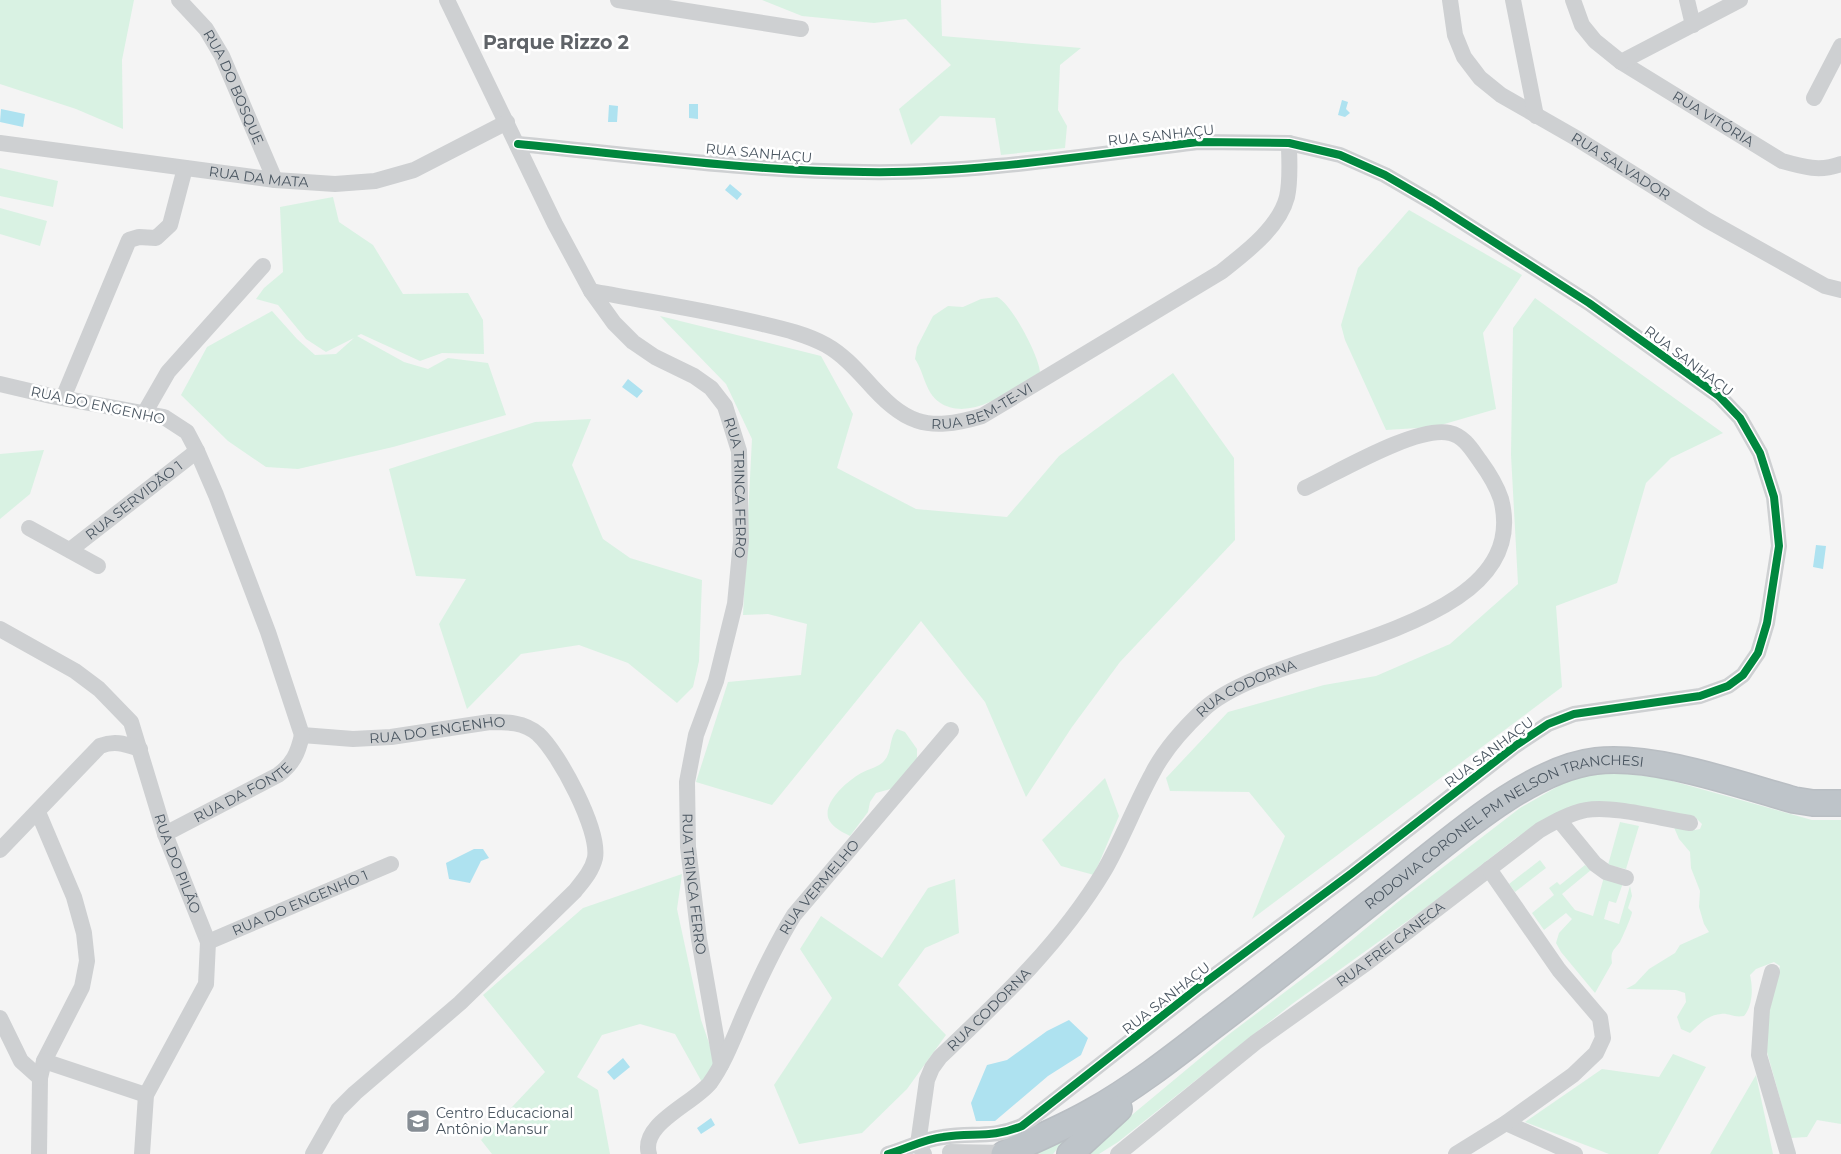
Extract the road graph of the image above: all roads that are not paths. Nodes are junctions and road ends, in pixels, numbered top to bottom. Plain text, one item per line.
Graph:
1 (179, 0) edge
2 (447, 0) edge
3 (618, 0) edge
4 (1450, 0) edge
5 (1513, 0) edge
6 (1573, 0) edge
7 (1688, 0) edge
8 (1740, 0) edge
9 (1693, 25) junction
10 (801, 29) dead end
11 (1841, 46) edge
12 (1622, 62) junction
13 (1814, 98) dead end
14 (1536, 116) junction
15 (507, 122) junction
16 (1289, 142) junction
17 (0, 143) edge
18 (518, 144) junction
19 (1841, 164) edge
20 (186, 168) junction
21 (275, 180) junction
22 (263, 266) dead end
23 (1841, 290) edge
24 (590, 291) junction
25 (0, 384) edge
26 (63, 398) junction
27 (146, 412) junction
28 (197, 451) junction
29 (1305, 488) dead end
30 (29, 528) dead end
31 (70, 550) junction
32 (98, 566) dead end
33 (0, 629) edge
34 (951, 730) dead end
35 (302, 735) junction
36 (140, 749) junction
37 (1841, 803) edge
38 (38, 812) junction
39 (1559, 820) junction
40 (1690, 824) dead end
41 (164, 834) junction
42 (0, 850) edge
43 (391, 864) dead end
44 (1489, 869) junction
45 (1626, 878) dead end
46 (208, 942) junction
47 (1772, 972) dead end
48 (0, 1018) edge
49 (1207, 1032) junction
50 (44, 1061) junction
51 (721, 1066) junction
52 (40, 1078) junction
53 (146, 1095) junction
54 (1506, 1123) junction
55 (931, 1151) edge
56 (39, 1154) edge
57 (142, 1154) edge
58 (314, 1154) edge
59 (649, 1154) edge
60 (888, 1154) edge
61 (1006, 1154) edge
62 (1070, 1154) edge
63 (1118, 1154) edge
64 (1456, 1154) edge
65 (1575, 1154) edge
66 (1788, 1154) edge

1 - 21 street, RUA DO BOSQUE
2 - 15 street, RUA TRINCA FERRO
3 - 10 street
4 - 14 street, RUA SALVADOR
5 - 14 street
6 - 12 street, RUA VITÓRIA
7 - 9 street
8 - 9 street
9 - 12 street
11 - 13 street
12 - 19 street, RUA VITÓRIA
14 - 23 street, RUA SALVADOR
15 - 18 street, RUA TRINCA FERRO
15 - 21 street, RUA DA MATA
16 - 18 street, RUA SANHAÇU
16 - 24 street, RUA BEM-TE-VI
16 - 55 street, RUA SANHAÇU
17 - 20 street, RUA DA MATA
18 - 24 street, RUA TRINCA FERRO
20 - 21 street, RUA DA MATA
20 - 26 street
22 - 27 street
24 - 51 street, RUA TRINCA FERRO
25 - 26 street, RUA DO ENGENHO
26 - 27 street, RUA DO ENGENHO
27 - 28 street, RUA DO ENGENHO
28 - 31 street, RUA SERVIDÃO 1
28 - 35 street, RUA DO ENGENHO
29 - 55 street, RUA CODORNA
30 - 31 street
31 - 32 street
33 - 36 street, RUA DO PILÃO
34 - 51 street, RUA VERMELHO
35 - 41 street, RUA DA FONTE
35 - 58 street, RUA DO ENGENHO
36 - 38 street
36 - 41 street, RUA DO PILÃO
37 - 49 highway, RODOVIA CORONEL PM NELSON TRANCHESI
38 - 42 street
38 - 50 street
39 - 40 street, RUA FREI CANECA
39 - 44 street, RUA FREI CANECA
39 - 45 street
41 - 46 street, RUA DO PILÃO
43 - 46 street, RUA DO ENGENHO 1
44 - 54 street
44 - 63 street, RUA FREI CANECA
46 - 53 street, RUA DO PILÃO
47 - 66 street
48 - 52 street
49 - 61 highway, RODOVIA CORONEL PM NELSON TRANCHESI
49 - 62 highway, RODOVIA CORONEL PM NELSON TRANCHESI
50 - 52 street
50 - 53 street
51 - 59 street
52 - 56 street
53 - 57 street, RUA DO PILÃO
54 - 64 street
54 - 65 street
55 - 60 street, RUA SANHAÇU
55 - 61 street

